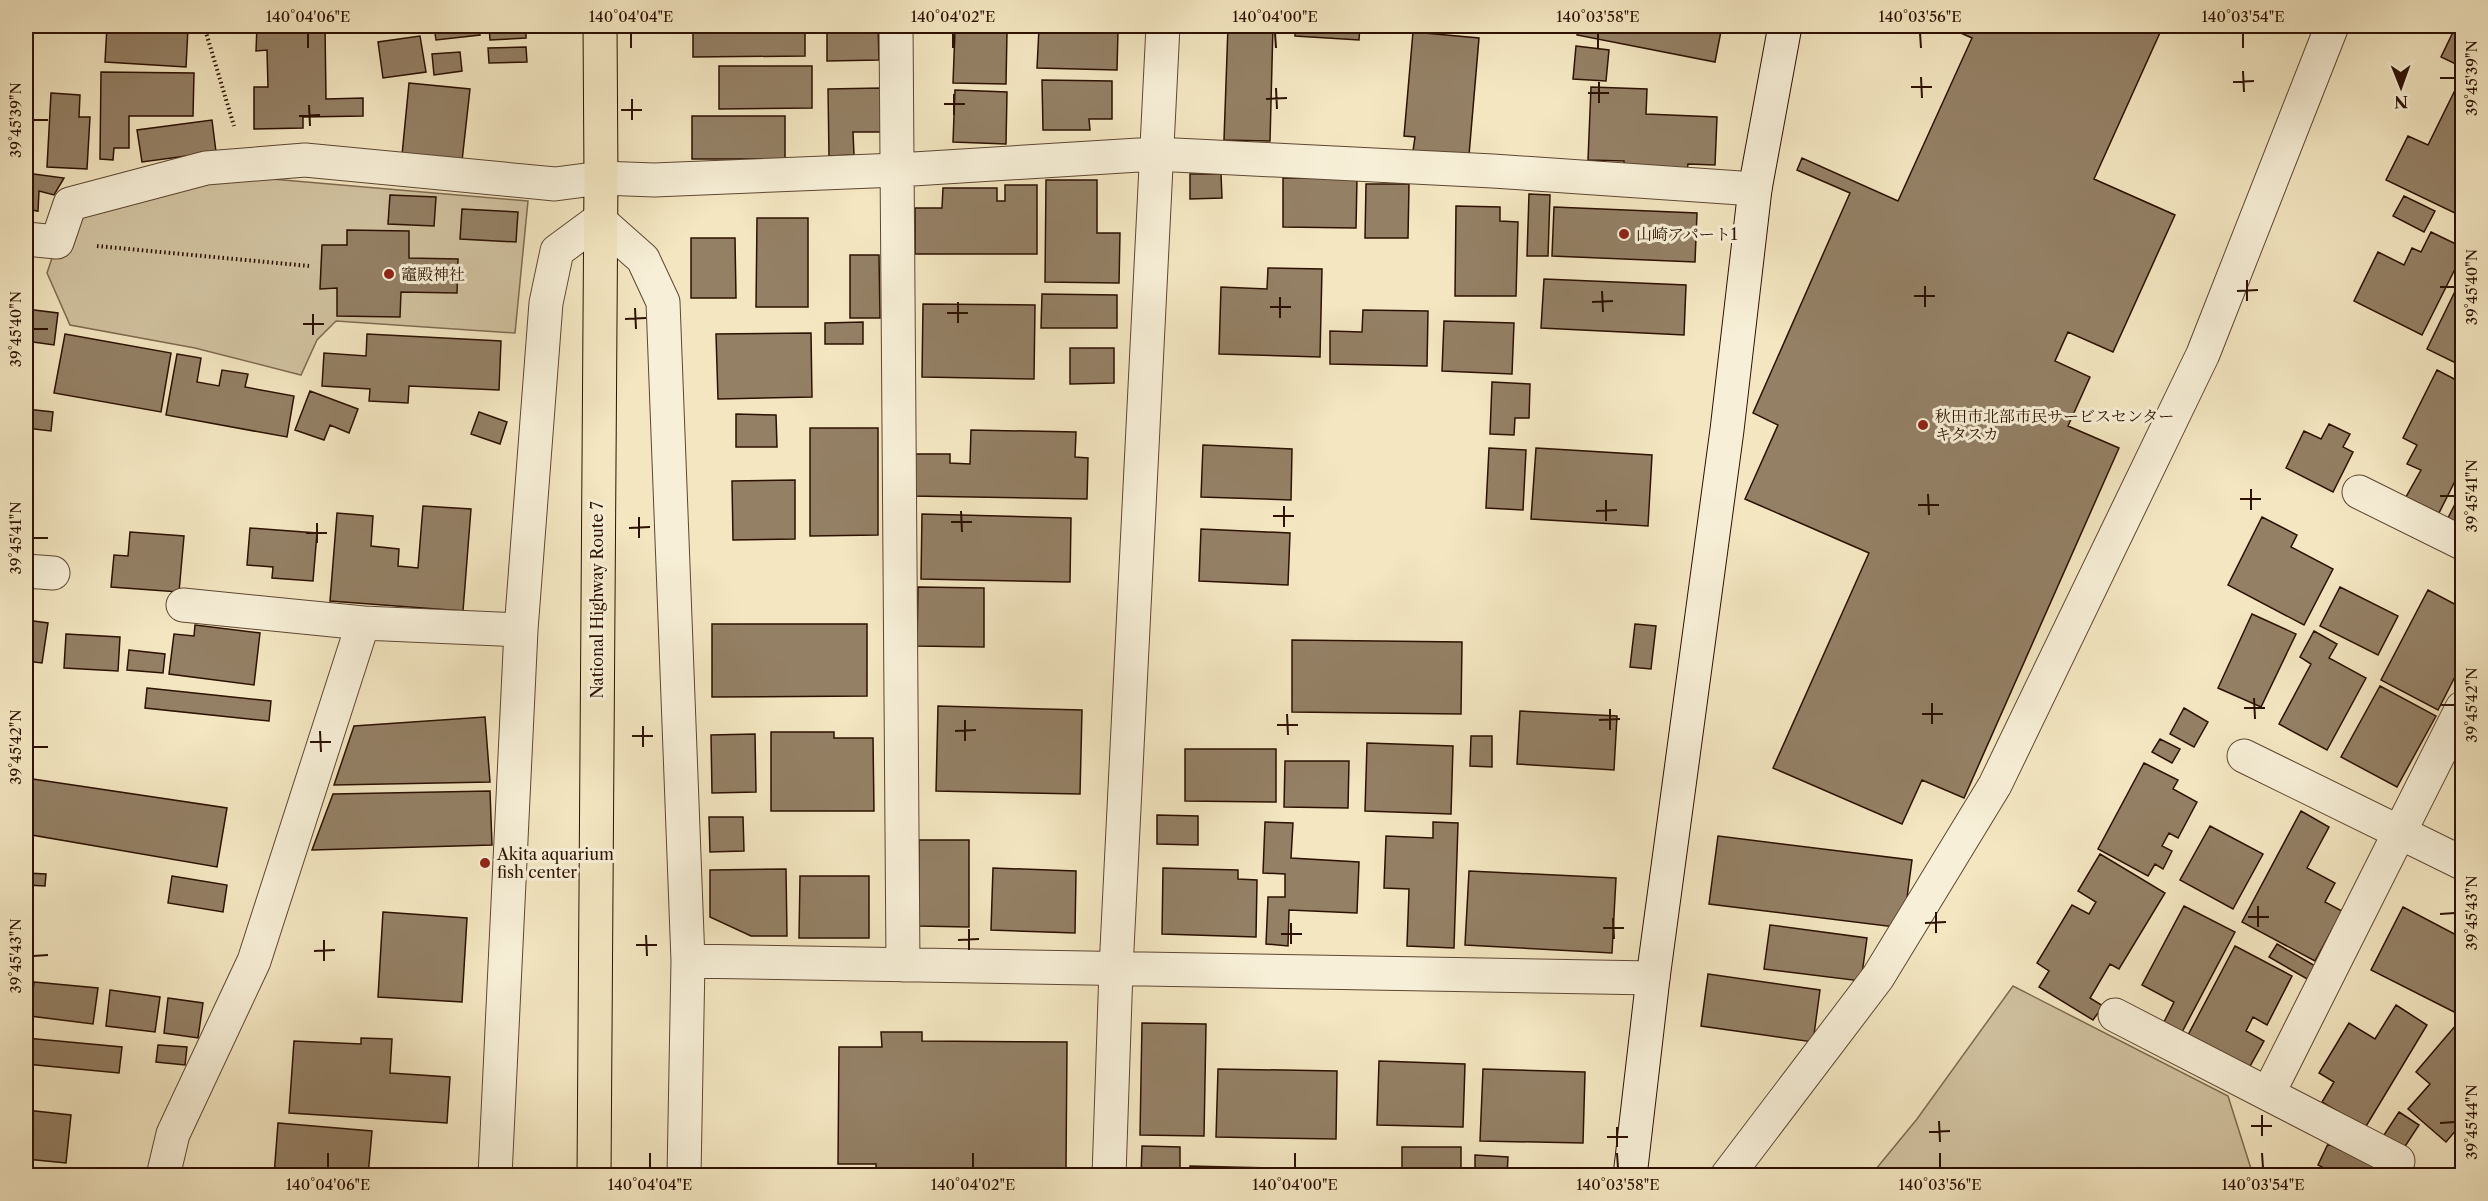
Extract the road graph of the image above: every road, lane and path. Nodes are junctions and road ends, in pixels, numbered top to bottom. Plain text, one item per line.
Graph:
1 (204, 26) edge
2 (600, 26) edge
3 (896, 26) edge
4 (1163, 26) edge
5 (1785, 26) edge
6 (2332, 26) edge
7 (1155, 154) junction
8 (245, 164) junction
9 (897, 170) junction
10 (601, 178) junction
11 (1755, 189) junction
12 (600, 220) junction
13 (41, 241) edge
14 (309, 266) dead end
15 (2359, 492) dead end
16 (2463, 543) edge
17 (183, 605) dead end
18 (363, 622) junction
19 (521, 630) junction
20 (2463, 708) edge
21 (2244, 756) dead end
22 (2401, 831) junction
23 (2463, 862) edge
24 (688, 961) junction
25 (903, 965) junction
26 (1116, 969) junction
27 (1653, 978) junction
28 (2115, 1015) dead end
29 (2270, 1092) junction
30 (2398, 1161) dead end
31 (162, 1176) edge
32 (495, 1176) edge
33 (594, 1176) edge
34 (684, 1176) edge
35 (1109, 1176) edge
36 (1630, 1176) edge
37 (1727, 1176) edge

1 - 8 path
2 - 10 highway, National Highway Route 7
3 - 9 street
4 - 7 street
5 - 11 street
6 - 37 street
7 - 9 street
7 - 11 street
7 - 26 street
8 - 10 street
8 - 13 street
9 - 10 street
9 - 25 street
10 - 12 highway, National Highway Route 7
11 - 27 street
12 - 19 street
12 - 24 street
12 - 33 highway, National Highway Route 7
13 - 14 path
15 - 16 street
17 - 18 street
18 - 19 street
18 - 31 street
19 - 32 street
20 - 22 street
21 - 22 street
22 - 23 street
22 - 29 street
24 - 25 street
24 - 34 street
25 - 26 street
26 - 27 street
26 - 35 street
27 - 36 street
28 - 29 street
29 - 30 street

